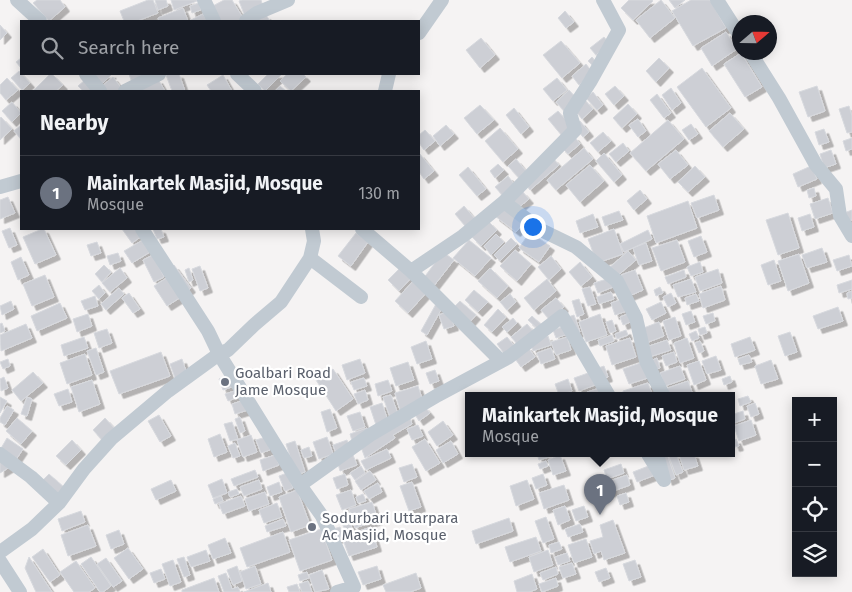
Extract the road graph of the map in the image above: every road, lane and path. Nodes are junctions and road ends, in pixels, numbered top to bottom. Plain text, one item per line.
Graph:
1 (17, 0) edge
2 (204, 0) edge
3 (288, 0) edge
4 (442, 0) edge
5 (603, 0) edge
6 (717, 0) edge
7 (39, 20) edge
8 (214, 20) edge
9 (247, 20) edge
10 (732, 23) edge
11 (420, 32) edge
12 (755, 60) edge
13 (87, 75) edge
14 (157, 75) edge
15 (238, 75) edge
16 (390, 75) edge
17 (99, 90) edge
18 (127, 90) edge
19 (254, 90) edge
20 (385, 90) edge
21 (20, 181) edge
22 (0, 187) edge
23 (504, 202) junction
24 (143, 230) edge
25 (312, 230) edge
26 (363, 230) edge
27 (852, 236) edge
28 (310, 258) junction
29 (411, 271) junction
30 (361, 297) dead end
31 (220, 354) junction
32 (501, 361) junction
33 (607, 392) edge
34 (662, 392) edge
35 (0, 454) edge
36 (650, 457) edge
37 (658, 457) edge
38 (300, 485) junction
39 (59, 503) junction
40 (0, 552) edge
41 (0, 561) edge
42 (20, 592) edge
43 (337, 592) edge

1 - 7 street
2 - 8 street
3 - 9 street
4 - 11 street
5 - 23 street
6 - 10 street
12 - 27 street
13 - 17 street
14 - 18 street
15 - 19 street
16 - 20 street
21 - 22 street
23 - 29 street
23 - 34 street
24 - 31 street
25 - 28 street
26 - 29 street
28 - 30 street
28 - 31 street
29 - 32 street
31 - 38 street
31 - 39 street
32 - 33 street
32 - 38 street
35 - 39 street
36 - 37 street
38 - 43 street
39 - 40 street
41 - 42 street

